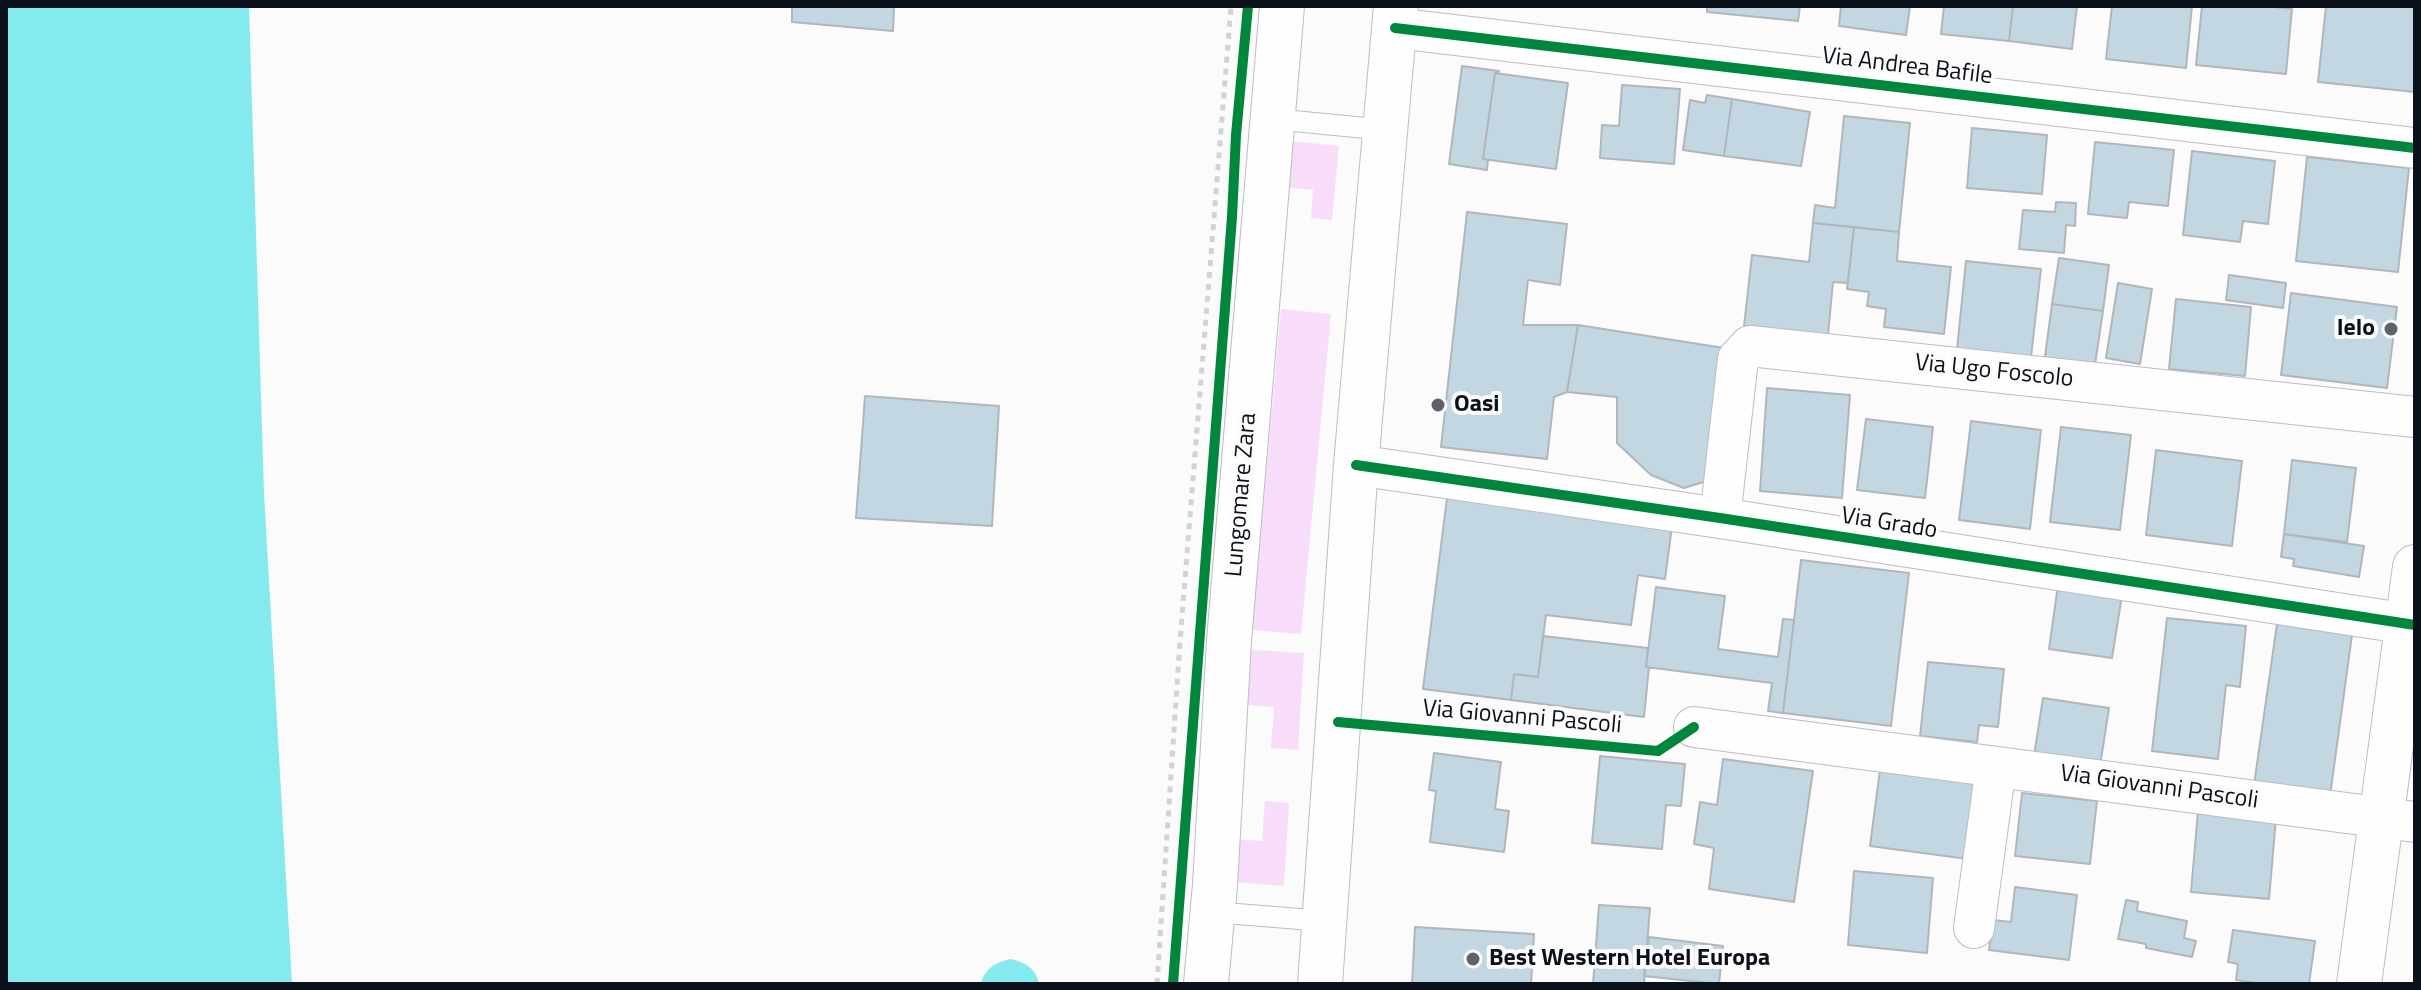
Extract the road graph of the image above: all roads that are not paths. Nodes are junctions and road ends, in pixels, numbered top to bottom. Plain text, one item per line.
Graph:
1 (1282, 6) edge
2 (1395, 17) edge
3 (1273, 119) junction
4 (1386, 130) junction
5 (2415, 148) edge
6 (2415, 417) edge
7 (1356, 465) junction
8 (1720, 518) junction
9 (2415, 567) edge
10 (2412, 625) edge
11 (1694, 727) dead end
12 (1996, 767) junction
13 (2398, 820) edge
14 (1212, 912) junction
15 (1325, 921) junction
16 (1974, 928) dead end
17 (1206, 984) edge
18 (1320, 984) edge
19 (2359, 984) edge

1 - 3 street, Lungomare Zara
2 - 4 street
2 - 5 street, Via Andrea Bafile
3 - 4 lane
3 - 14 street, Lungomare Zara
4 - 7 street
6 - 8 street, Via Ugo Foscolo
7 - 8 street, Via Grado
7 - 15 street
8 - 10 street, Via Grado
9 - 10 street
10 - 13 street
11 - 12 street, Via Giovanni Pascoli
12 - 13 street, Via Giovanni Pascoli
12 - 16 street
13 - 19 street
14 - 15 lane
14 - 17 street, Lungomare Zara
15 - 18 street

